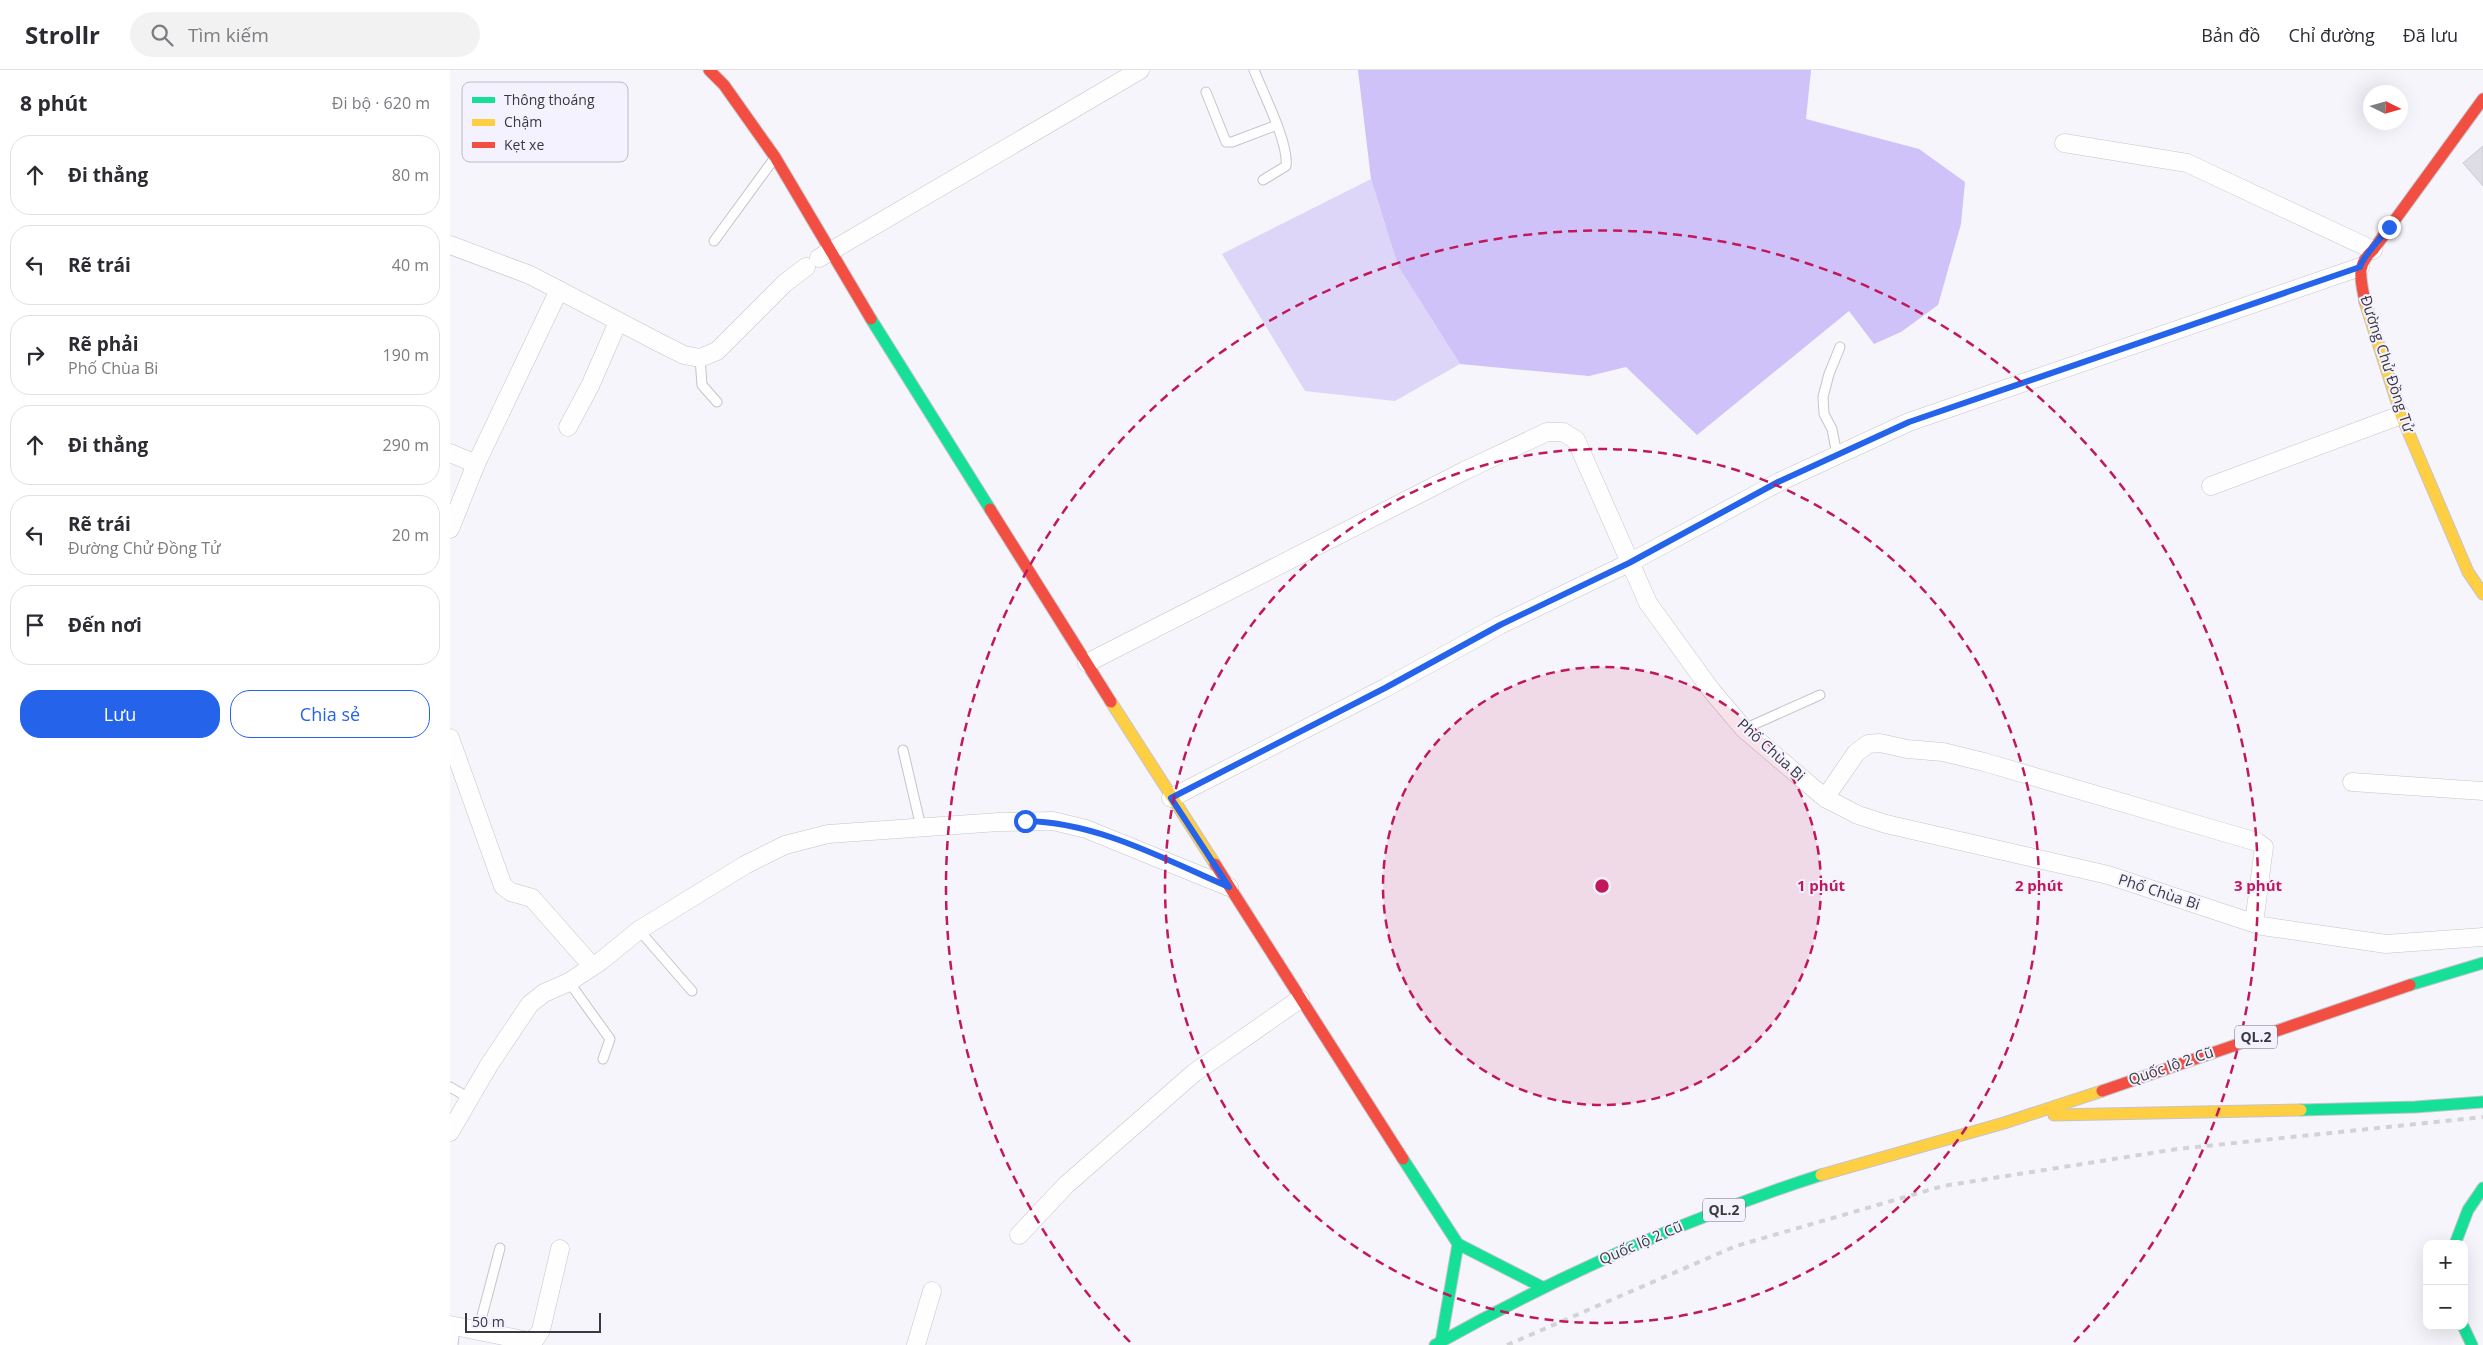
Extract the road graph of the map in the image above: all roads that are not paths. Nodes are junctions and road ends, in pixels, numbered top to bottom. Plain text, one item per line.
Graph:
1 (709, 70) edge
2 (1140, 70) edge
3 (1254, 70) edge
4 (1206, 92) dead end
5 (2483, 99) edge
6 (1277, 125) junction
7 (2064, 143) dead end
8 (775, 157) junction
9 (1263, 180) dead end
10 (714, 241) dead end
11 (450, 245) edge
12 (2373, 250) junction
13 (819, 259) junction
14 (2360, 267) junction
15 (559, 290) junction
16 (618, 322) junction
17 (1840, 347) dead end
18 (700, 358) junction
19 (717, 402) dead end
20 (2401, 415) junction
21 (568, 427) dead end
22 (450, 453) edge
23 (1837, 455) junction
24 (476, 464) junction
25 (2211, 486) dead end
26 (450, 529) edge
27 (1629, 563) junction
28 (2483, 594) edge
29 (1088, 664) junction
30 (1820, 694) dead end
31 (1744, 729) junction
32 (450, 738) edge
33 (903, 750) dead end
34 (2352, 782) dead end
35 (2483, 791) edge
36 (1171, 798) junction
37 (1825, 798) junction
38 (921, 827) junction
39 (1229, 887) junction
40 (2254, 923) junction
41 (639, 930) junction
42 (2483, 937) edge
43 (2483, 963) edge
44 (592, 966) junction
45 (569, 982) junction
46 (692, 992) dead end
47 (1300, 999) junction
48 (603, 1059) dead end
49 (450, 1087) edge
50 (469, 1098) junction
51 (2483, 1102) edge
52 (2030, 1116) junction
53 (450, 1132) edge
54 (2483, 1188) edge
55 (1019, 1235) dead end
56 (2457, 1240) edge
57 (1458, 1244) junction
58 (500, 1248) dead end
59 (560, 1249) dead end
60 (1542, 1287) junction
61 (932, 1291) dead end
62 (453, 1326) edge
63 (2465, 1330) edge
64 (478, 1331) junction
65 (1438, 1343) edge
66 (453, 1345) edge
67 (916, 1345) edge
68 (2472, 1345) edge

1 - 8 street
2 - 13 street
3 - 6 lane
4 - 6 lane
5 - 12 street
6 - 9 lane
7 - 12 street
8 - 10 lane
8 - 13 street
11 - 15 street
12 - 14 street
13 - 18 street
13 - 29 street
14 - 20 street, Đường Chử Đồng Tử
14 - 23 street
15 - 16 street
15 - 24 street
16 - 18 street
16 - 21 street
17 - 23 lane
18 - 19 lane
20 - 25 street
20 - 28 street, Đường Chử Đồng Tử
22 - 24 street
23 - 27 street
24 - 26 street
27 - 29 street, Phố Chùa Bi
27 - 31 street, Phố Chùa Bi
27 - 36 street
29 - 36 street
30 - 31 lane
31 - 37 street, Phố Chùa Bi
32 - 44 street
33 - 38 lane
34 - 35 street
36 - 39 street
37 - 40 street, Phố Chùa Bi
37 - 40 street
38 - 39 street
38 - 41 street
39 - 47 street
40 - 42 street, Phố Chùa Bi
41 - 44 street
41 - 46 lane
43 - 52 street, Quốc lộ 2 Cũ / QL.2
44 - 45 street
45 - 48 lane
45 - 50 street
47 - 55 street
47 - 57 street
49 - 50 lane
50 - 53 street
51 - 52 street, Quốc lộ 2 Cũ / QL.2
52 - 60 street, Quốc lộ 2 Cũ / QL.2
54 - 56 street
57 - 60 street
57 - 65 street
58 - 64 lane
59 - 64 street
60 - 65 street, Quốc lộ 2 Cũ / QL.2
61 - 67 street
62 - 64 street
62 - 66 lane
63 - 68 street

